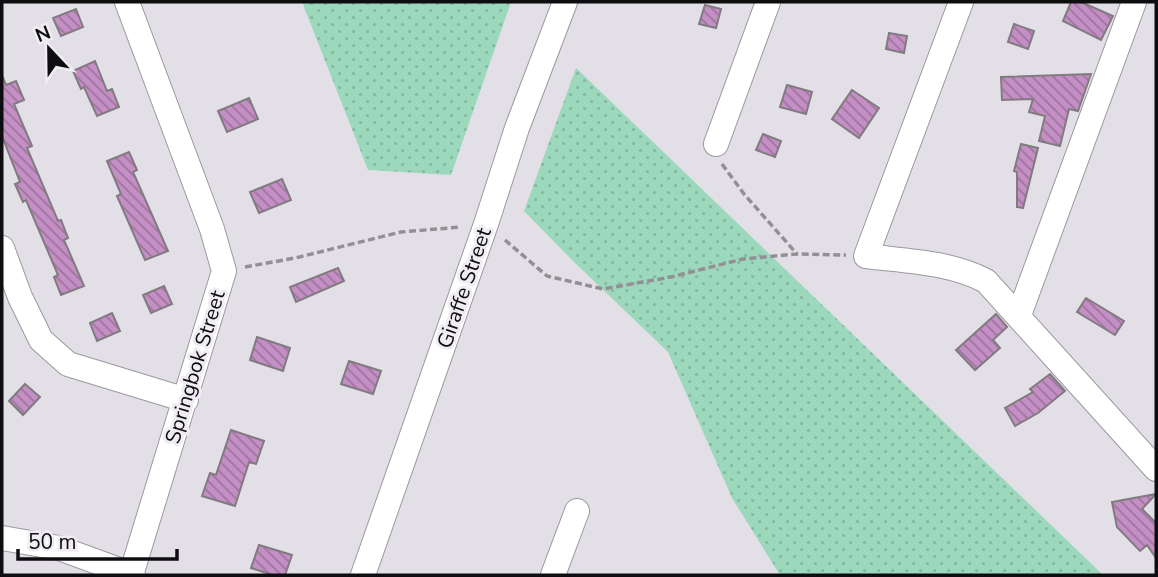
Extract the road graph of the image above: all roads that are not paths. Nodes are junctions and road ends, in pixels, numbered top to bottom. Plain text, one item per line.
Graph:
1 (127, 2) edge
2 (565, 2) edge
3 (768, 2) edge
4 (961, 2) edge
5 (1134, 2) edge
6 (716, 144) road end
7 (2, 248) edge
8 (1019, 315) junction
9 (186, 400) junction
10 (1156, 469) edge
11 (577, 511) dead end
12 (2, 538) edge
13 (131, 575) edge
14 (363, 575) edge
15 (553, 575) edge

1 - 9 street, Springbok Street
2 - 14 street, Giraffe Street
3 - 6 street
4 - 8 street
5 - 8 street
7 - 9 street
8 - 10 street
9 - 13 street, Springbok Street
11 - 15 street
12 - 13 street

